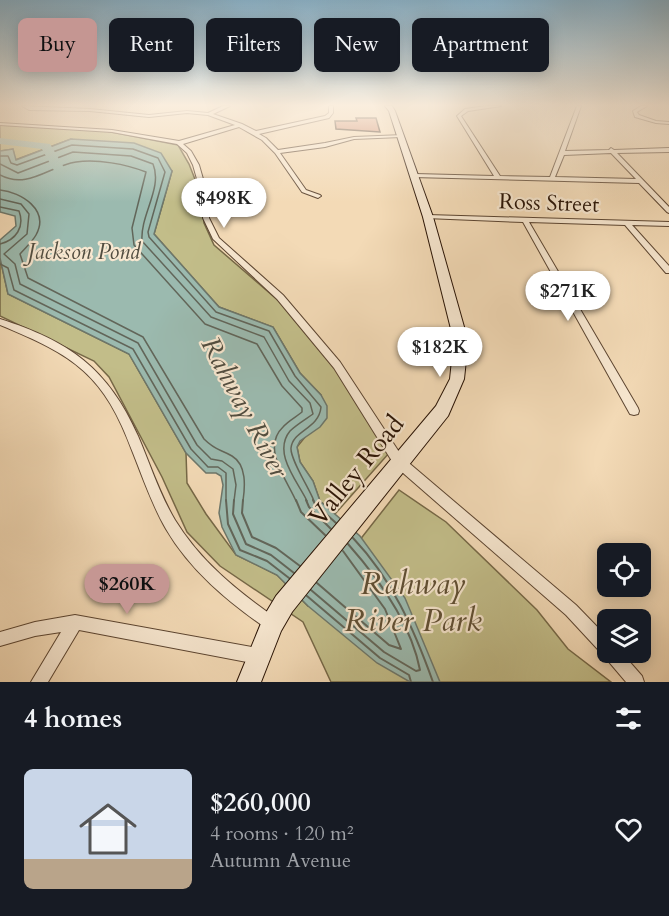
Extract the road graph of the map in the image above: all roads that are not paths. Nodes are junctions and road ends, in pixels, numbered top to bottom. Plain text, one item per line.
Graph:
1 (150, 138) edge
2 (197, 138) edge
3 (261, 138) edge
4 (358, 138) edge
5 (402, 138) edge
6 (474, 138) edge
7 (567, 138) edge
8 (179, 143) junction
9 (611, 150) junction
10 (669, 150) edge
11 (277, 152) junction
12 (562, 153) junction
13 (415, 176) junction
14 (498, 178) junction
15 (552, 179) junction
16 (639, 181) junction
17 (318, 196) dead end
18 (669, 211) edge
19 (428, 217) junction
20 (525, 220) junction
21 (627, 223) junction
22 (669, 224) edge
23 (669, 271) edge
24 (0, 322) edge
25 (634, 411) dead end
26 (399, 462) junction
27 (75, 622) junction
28 (272, 624) junction
29 (597, 638) edge
30 (0, 639) edge
31 (257, 656) junction
32 (619, 663) edge
33 (39, 682) edge
34 (249, 682) edge
35 (636, 682) edge

1 - 8 street
2 - 8 street
3 - 11 street
4 - 11 street
5 - 13 street, Valley Road
6 - 14 street
7 - 12 street
8 - 26 street
9 - 10 street
9 - 12 street
9 - 16 street
11 - 17 street
12 - 15 street
13 - 14 street
13 - 19 street, Valley Road
14 - 15 street
15 - 16 street
16 - 18 street
19 - 20 street, Ross Street
19 - 26 street, Valley Road
20 - 21 street, Ross Street
20 - 25 street
21 - 22 street, Ross Street
21 - 23 street
24 - 28 street
26 - 28 street, Valley Road
26 - 29 street
27 - 30 street
27 - 31 street
27 - 33 street
28 - 31 street, Valley Road
31 - 34 street, Valley Road
32 - 35 street

